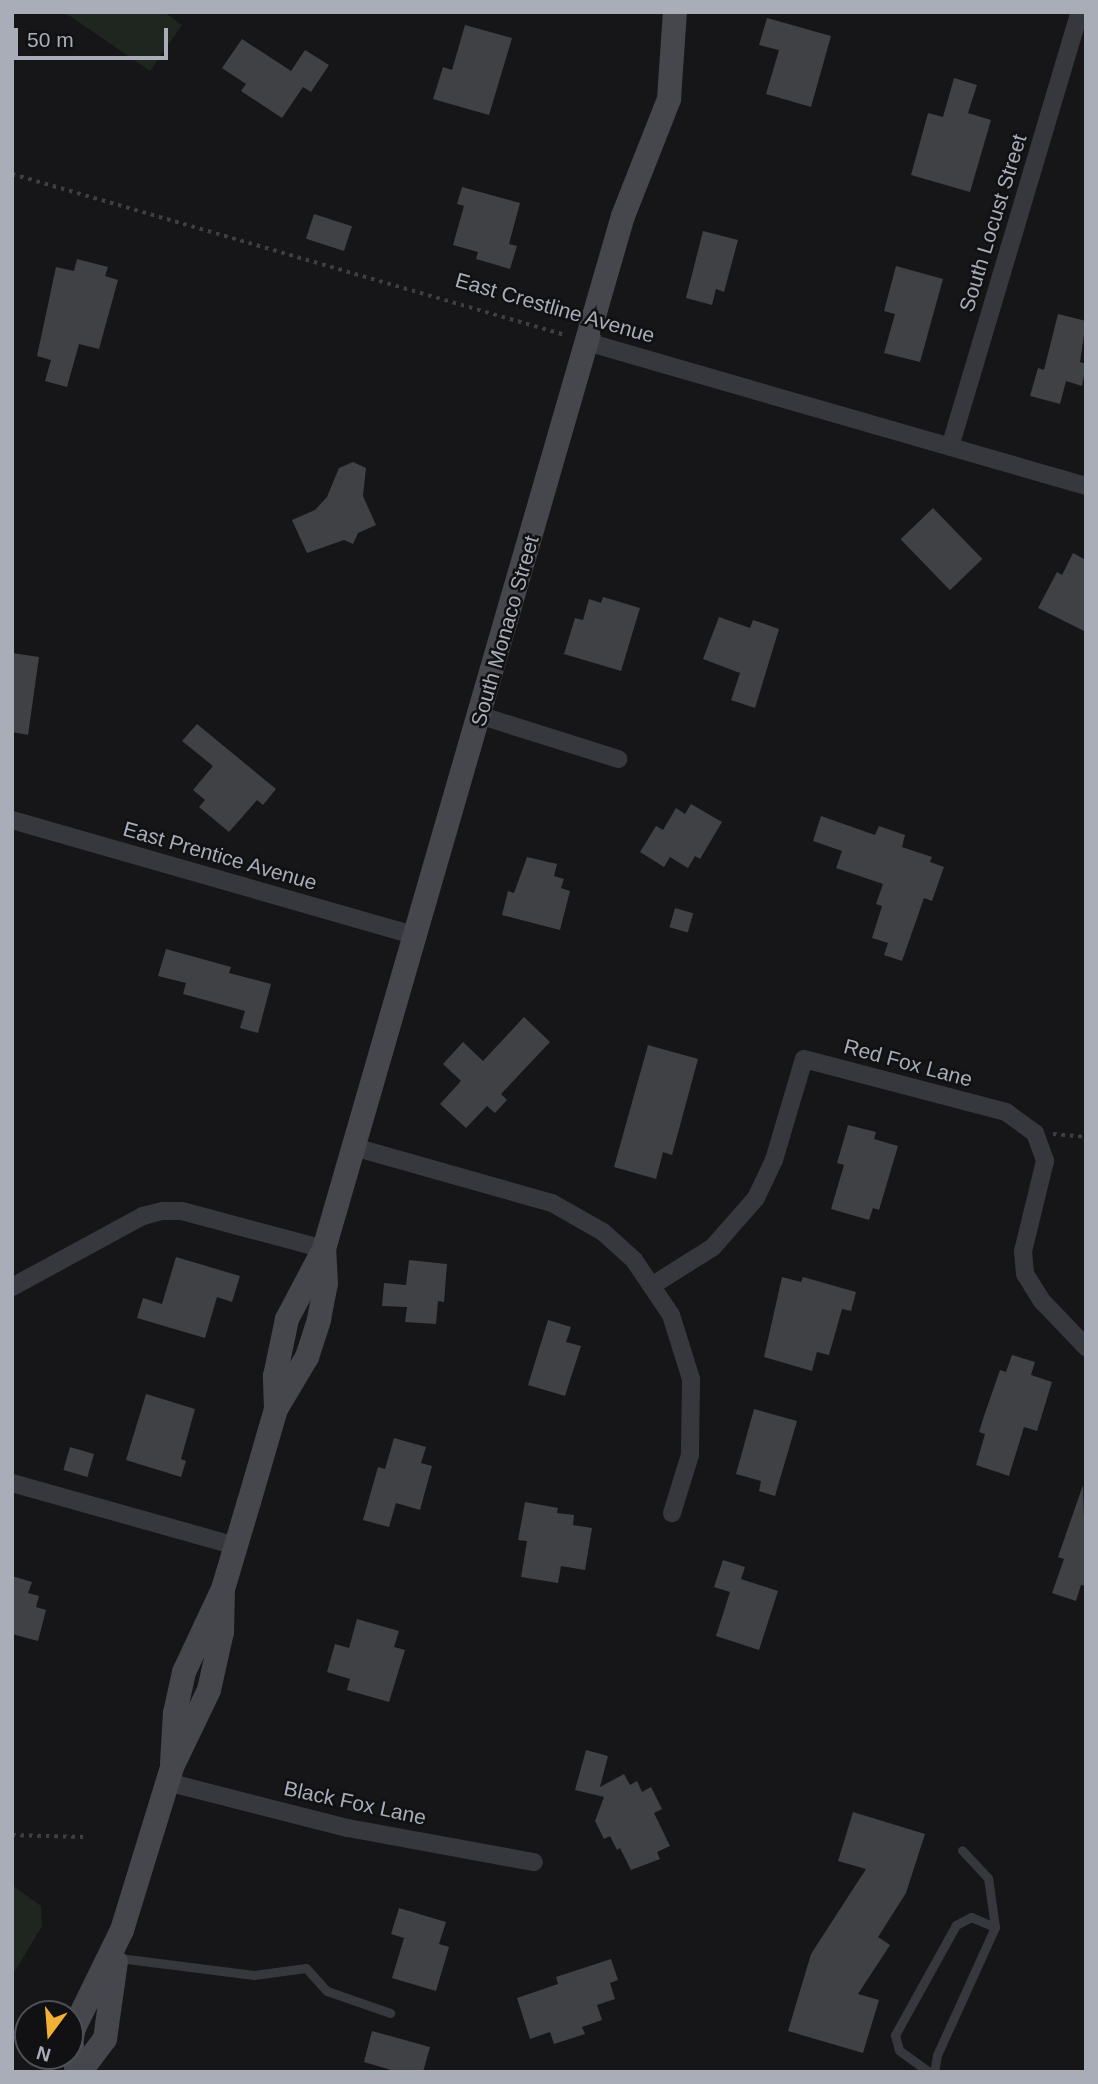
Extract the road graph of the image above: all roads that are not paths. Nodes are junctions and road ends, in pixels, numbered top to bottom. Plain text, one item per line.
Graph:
1 (675, 12) edge
2 (1080, 12) edge
3 (587, 342) junction
4 (950, 447) junction
5 (1086, 486) edge
6 (482, 716) junction
7 (618, 759) dead end
8 (12, 820) edge
9 (415, 936) junction
10 (354, 1147) junction
11 (324, 1249) junction
12 (653, 1285) junction
13 (12, 1287) edge
14 (1086, 1347) edge
15 (12, 1483) edge
16 (672, 1513) dead end
17 (236, 1546) junction
18 (169, 1775) junction
19 (962, 1850) dead end
20 (534, 1862) dead end
21 (995, 1927) junction
22 (122, 1930) junction
23 (117, 1958) junction
24 (390, 2013) dead end
25 (79, 2072) edge
26 (929, 2072) edge
27 (934, 2072) edge

1 - 3 street, South Monaco Street
2 - 4 street, South Locust Street
3 - 4 street, East Crestline Avenue
3 - 6 street, South Monaco Street
4 - 5 street, East Crestline Avenue
6 - 7 street
6 - 9 street, South Monaco Street
8 - 9 street, East Prentice Avenue
9 - 10 street, South Monaco Street
10 - 11 street, South Monaco Street
10 - 12 street
11 - 13 street
11 - 17 street, South Monaco Street
12 - 14 street, Red Fox Lane
12 - 16 street
15 - 17 street
17 - 18 street, South Monaco Street
18 - 20 street, Black Fox Lane
18 - 22 street, South Monaco Street
19 - 21 lane
21 - 26 lane
21 - 27 lane
22 - 23 street, South Monaco Street
22 - 25 street, South Monaco Street
23 - 24 lane
23 - 25 street, South Monaco Street

